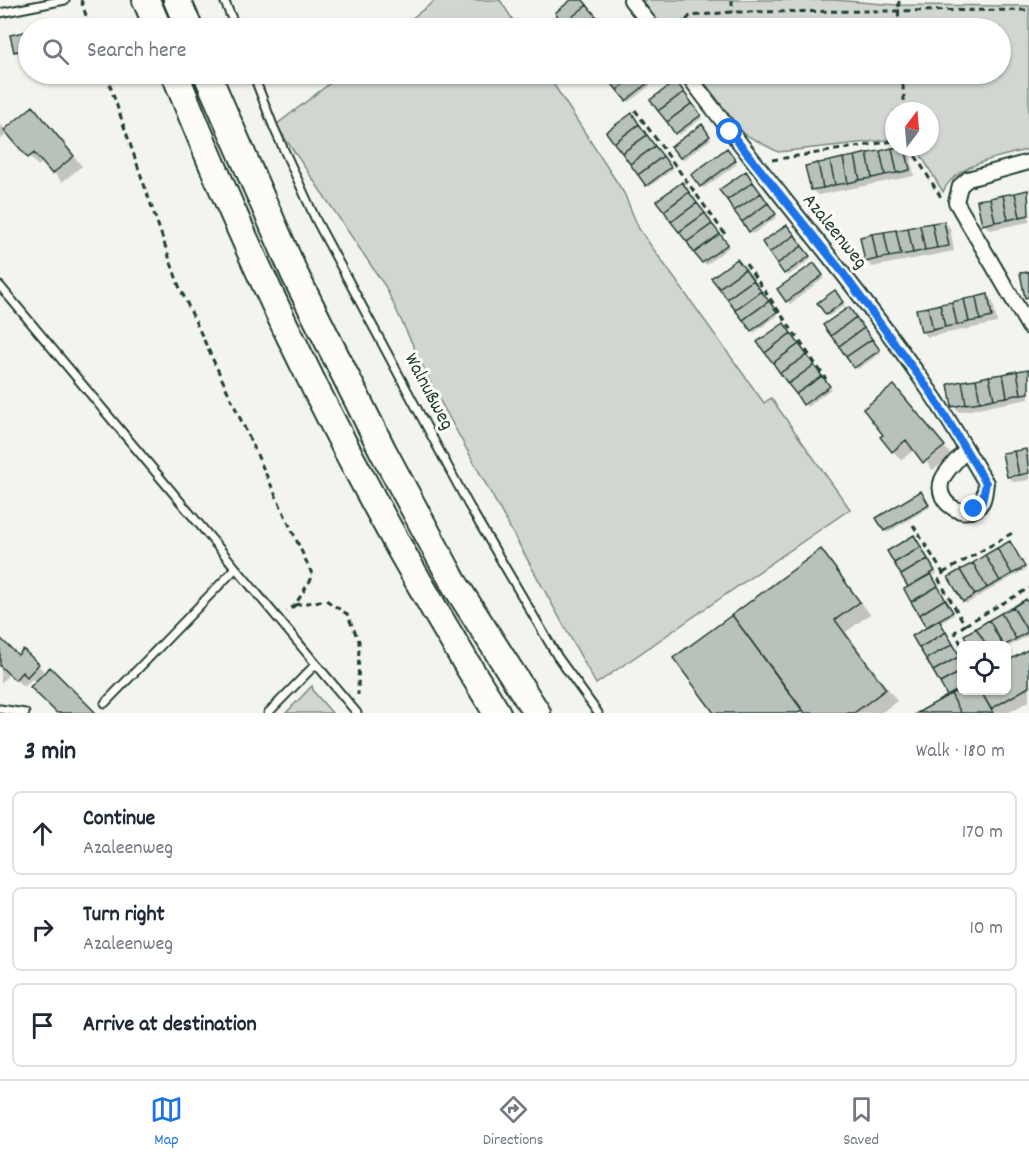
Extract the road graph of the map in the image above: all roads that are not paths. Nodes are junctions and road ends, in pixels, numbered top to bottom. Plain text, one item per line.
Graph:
1 (65, 0) edge
2 (146, 0) edge
3 (177, 0) edge
4 (224, 0) edge
5 (631, 0) edge
6 (0, 13) edge
7 (154, 18) edge
8 (185, 18) edge
9 (232, 18) edge
10 (645, 18) edge
11 (180, 84) edge
12 (211, 84) edge
13 (257, 84) edge
14 (694, 84) edge
15 (1029, 162) edge
16 (0, 286) edge
17 (1029, 327) edge
18 (966, 450) junction
19 (236, 569) junction
20 (315, 665) junction
21 (105, 703) dead end
22 (0, 709) edge
23 (25, 713) edge
24 (268, 713) edge
25 (357, 713) edge
26 (497, 713) edge
27 (537, 713) edge
28 (598, 713) edge

1 - 6 lane
2 - 7 highway
3 - 8 highway
4 - 9 lane
5 - 10 street
11 - 26 highway
12 - 27 highway
13 - 28 lane, Walnußweg
14 - 18 street, Azaleenweg
15 - 17 street
16 - 19 lane
18 - 18 street, Azaleenweg
19 - 20 lane
19 - 21 lane
20 - 24 lane
20 - 25 lane
22 - 23 lane

